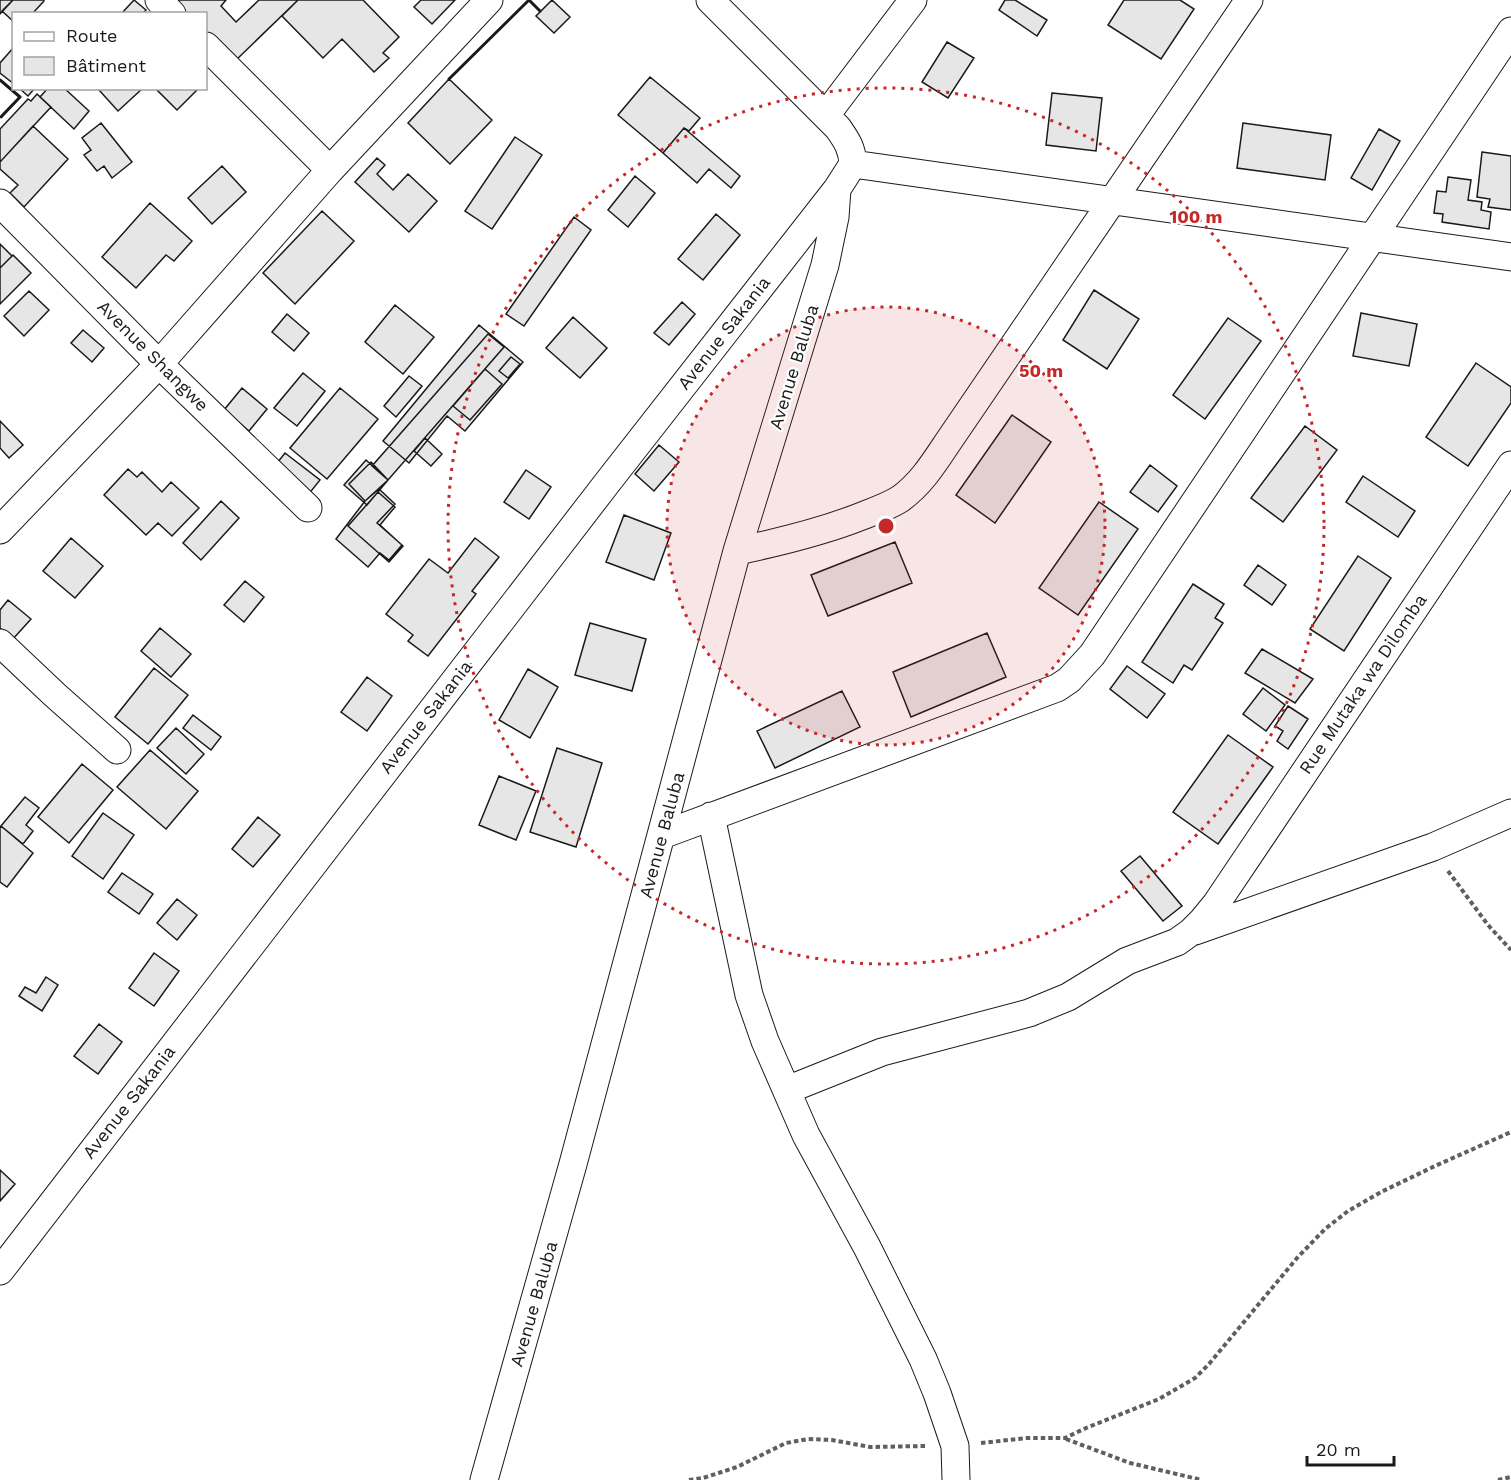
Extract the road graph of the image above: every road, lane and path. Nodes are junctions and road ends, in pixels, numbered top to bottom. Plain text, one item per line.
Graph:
1 (159, 0) edge
2 (489, 0) edge
3 (710, 0) edge
4 (913, 0) edge
5 (1249, 0) edge
6 (170, 12) edge
7 (1511, 31) edge
8 (207, 47) edge
9 (826, 115) junction
10 (853, 164) junction
11 (330, 170) junction
12 (837, 189) junction
13 (1113, 201) junction
14 (0, 203) edge
15 (1373, 238) junction
16 (1511, 257) edge
17 (159, 364) junction
18 (1511, 465) edge
19 (308, 508) dead end
20 (0, 530) edge
21 (737, 551) junction
22 (0, 644) edge
23 (117, 750) dead end
24 (1511, 790) edge
25 (1508, 815) edge
26 (711, 816) junction
27 (662, 835) junction
28 (1433, 847) junction
29 (1191, 932) junction
30 (1511, 950) edge
31 (787, 1090) junction
32 (1511, 1132) edge
33 (0, 1270) edge
34 (1065, 1438) junction
35 (956, 1446) junction
36 (1511, 1477) edge
37 (484, 1480) edge
38 (689, 1480) edge
39 (956, 1480) edge
40 (1202, 1480) edge
41 (1498, 1480) edge

1 - 6 street
2 - 11 street
3 - 9 street
4 - 9 street
5 - 13 street
7 - 15 street
8 - 11 street
9 - 10 street
10 - 12 street, Avenue Sakania
10 - 13 street
11 - 17 street
12 - 21 street, Avenue Baluba
12 - 33 street, Avenue Sakania
13 - 15 street
13 - 21 street
14 - 17 street, Avenue Shangwe
15 - 16 street
15 - 26 street
17 - 19 street, Avenue Shangwe
17 - 20 street
18 - 29 street, Rue Mutaka wa Dilomba
21 - 27 street, Avenue Baluba
22 - 23 street
24 - 25 street
25 - 28 street
26 - 27 street
26 - 31 street
27 - 37 street, Avenue Baluba
28 - 29 street
28 - 30 path
29 - 31 street
31 - 35 street
32 - 34 path
34 - 35 path
34 - 40 path
35 - 38 path
35 - 39 street
36 - 41 path

